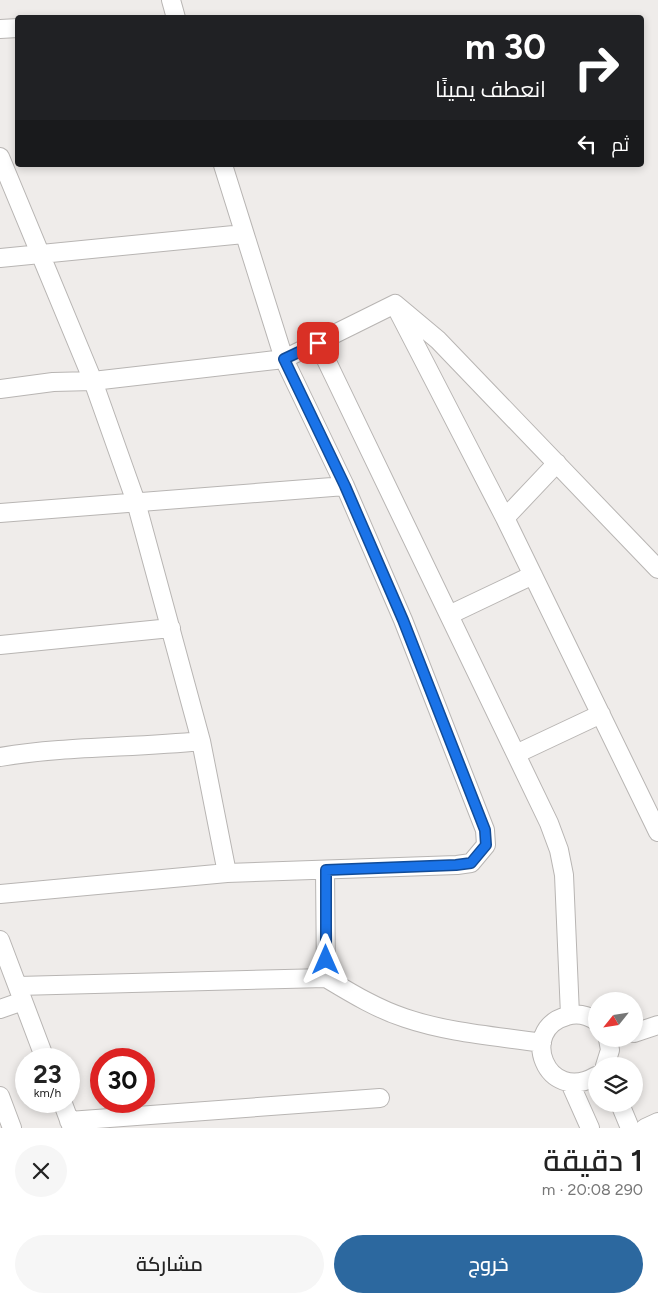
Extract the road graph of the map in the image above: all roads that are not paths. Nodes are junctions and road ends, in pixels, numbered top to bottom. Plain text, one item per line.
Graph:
1 (171, 0) edge
2 (175, 15) edge
3 (15, 28) edge
4 (0, 29) edge
5 (0, 157) edge
6 (224, 167) edge
7 (244, 234) junction
8 (40, 253) junction
9 (0, 258) edge
10 (394, 304) junction
11 (318, 343) junction
12 (284, 359) junction
13 (93, 380) junction
14 (0, 389) edge
15 (557, 463) junction
16 (345, 486) junction
17 (136, 502) junction
18 (0, 513) edge
19 (505, 518) junction
20 (658, 568) edge
21 (533, 575) junction
22 (450, 615) junction
23 (171, 628) junction
24 (0, 644) edge
25 (600, 714) junction
26 (201, 741) junction
27 (516, 754) junction
28 (0, 757) edge
29 (658, 832) edge
30 (326, 870) junction
31 (227, 873) junction
32 (0, 894) edge
33 (0, 940) edge
34 (326, 978) junction
35 (13, 983) edge
36 (0, 1009) edge
37 (570, 1015) junction
38 (588, 1017) edge
39 (658, 1025) edge
40 (643, 1030) edge
41 (542, 1043) junction
42 (41, 1048) edge
43 (588, 1080) edge
44 (570, 1083) junction
45 (380, 1098) dead end
46 (1, 1103) edge
47 (623, 1112) edge
48 (658, 1122) edge
49 (70, 1124) edge
50 (12, 1128) edge
51 (590, 1128) edge
52 (630, 1128) edge
53 (645, 1128) edge

1 - 2 street
3 - 4 street
5 - 8 street
6 - 7 street
7 - 8 street
7 - 12 street
8 - 9 street
8 - 13 street
10 - 11 street
10 - 15 street
10 - 19 street
11 - 12 street
11 - 22 street
12 - 13 street
12 - 16 street
13 - 14 street
13 - 17 street
15 - 19 street
15 - 20 street
16 - 17 street
16 - 30 street
17 - 18 street
17 - 23 street
19 - 21 street
21 - 22 street
21 - 25 street
22 - 27 street
23 - 24 street
23 - 26 street
25 - 27 street
25 - 29 street
26 - 28 street
26 - 31 street
27 - 37 street
30 - 31 street
30 - 34 street
31 - 32 street
33 - 35 street
34 - 35 street
34 - 41 street
35 - 36 street
35 - 42 street
37 - 38 street
37 - 41 street
39 - 40 street
41 - 44 street
43 - 44 street
44 - 51 street
45 - 49 street
46 - 50 street
47 - 52 street
48 - 53 street

